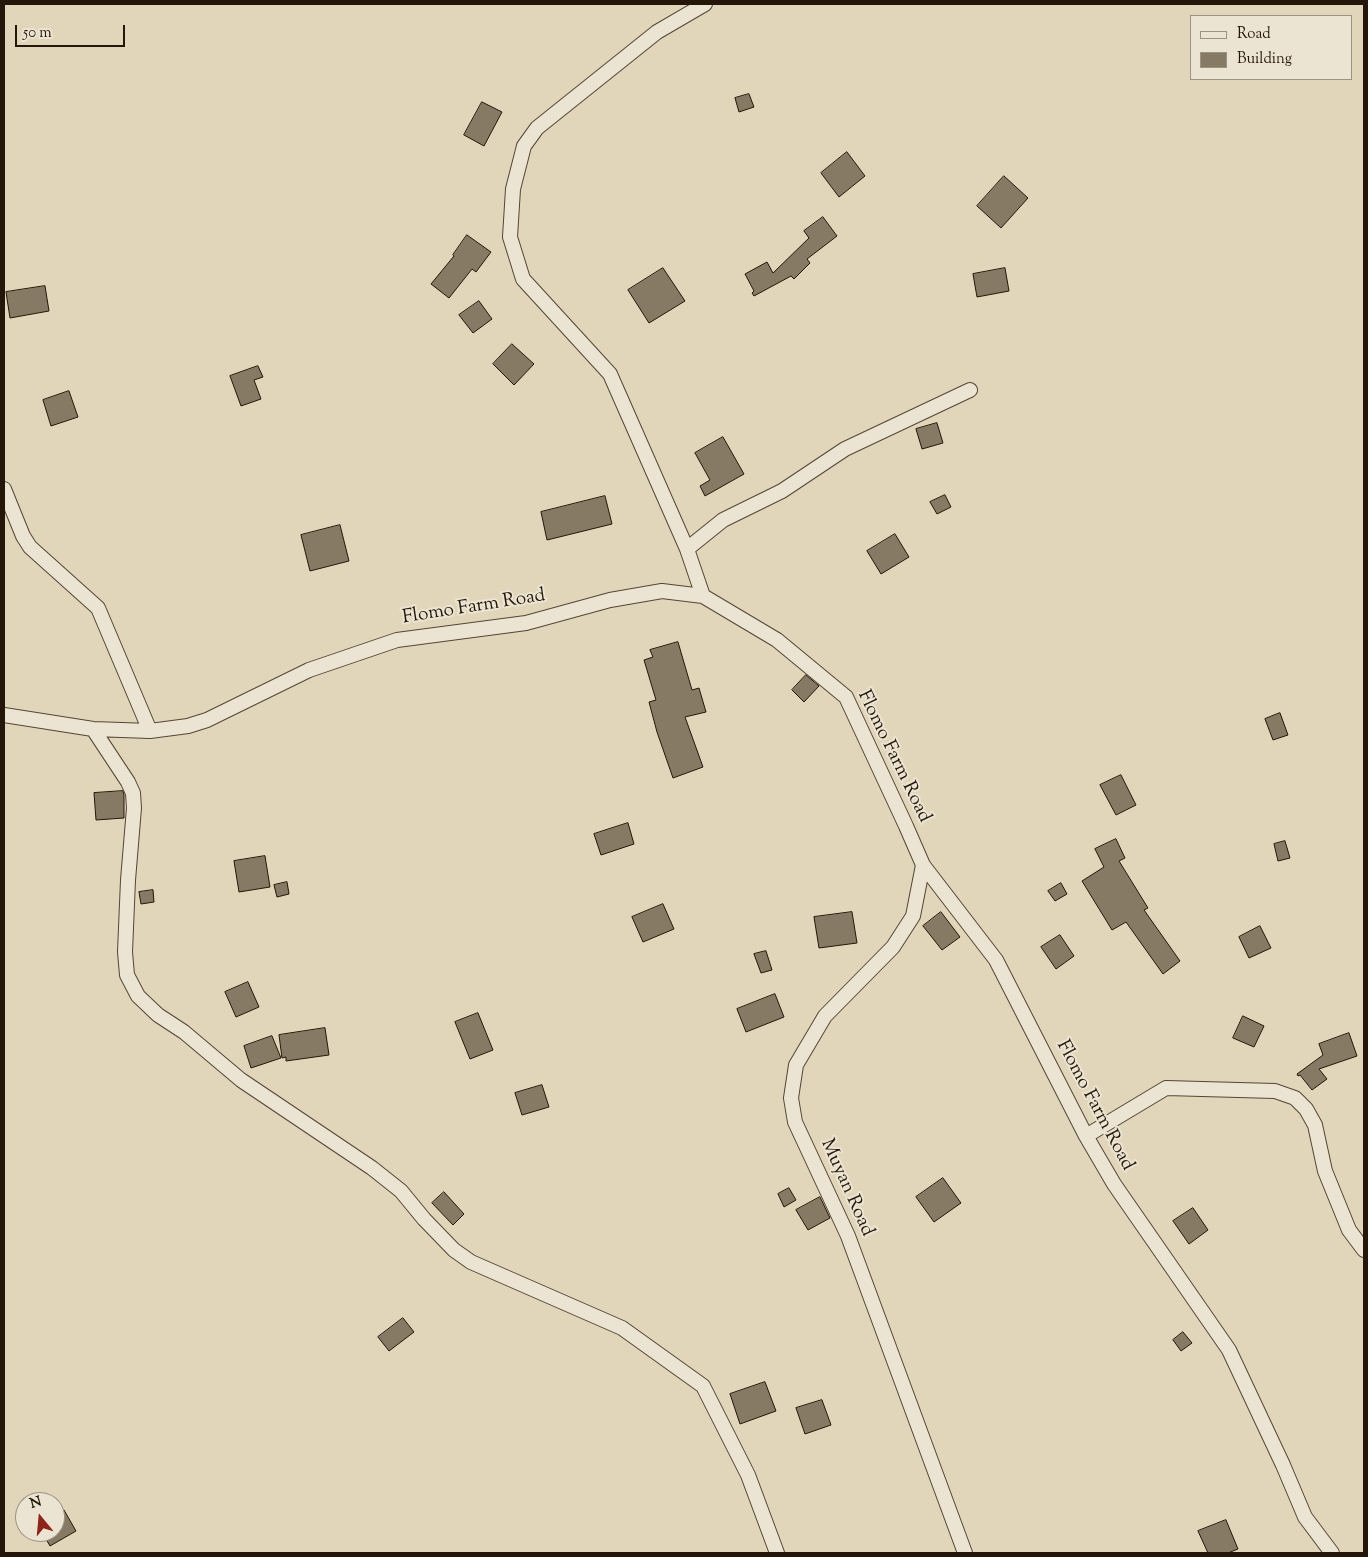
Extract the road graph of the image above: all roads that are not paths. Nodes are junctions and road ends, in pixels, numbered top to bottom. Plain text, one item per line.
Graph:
1 (705, 4) edge
2 (970, 390) dead end
3 (4, 489) edge
4 (687, 549) junction
5 (703, 596) junction
6 (4, 715) edge
7 (94, 729) junction
8 (150, 731) junction
9 (923, 864) junction
10 (1086, 1136) junction
11 (1364, 1250) edge
12 (777, 1553) edge
13 (964, 1553) edge
14 (1332, 1553) edge

1 - 4 street
2 - 4 street
3 - 8 street
4 - 5 street
5 - 8 street, Flomo Farm Road
5 - 9 street, Flomo Farm Road
6 - 7 street, Flomo Farm Road
7 - 8 street, Flomo Farm Road
7 - 12 street
9 - 10 street, Flomo Farm Road
9 - 13 street, Muyan Road
10 - 11 street
10 - 14 street, Flomo Farm Road

